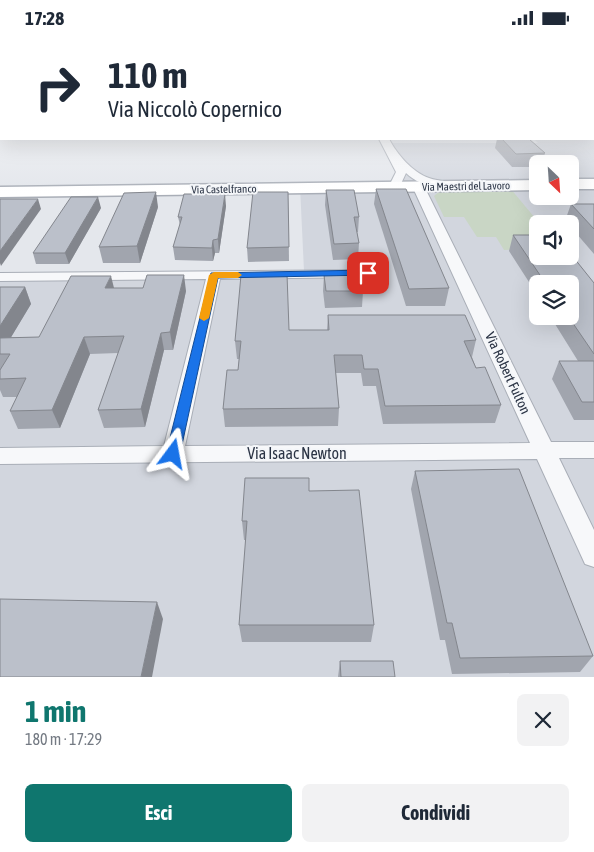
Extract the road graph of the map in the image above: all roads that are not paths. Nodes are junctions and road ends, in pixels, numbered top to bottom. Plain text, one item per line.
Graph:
1 (385, 140) edge
2 (392, 153) junction
3 (398, 179) junction
4 (594, 184) edge
5 (529, 185) edge
6 (579, 185) edge
7 (456, 186) junction
8 (420, 190) dead end
9 (0, 192) edge
10 (368, 273) dead end
11 (214, 275) junction
12 (0, 277) edge
13 (594, 450) edge
14 (544, 451) junction
15 (173, 454) junction
16 (0, 456) edge
17 (594, 557) edge

1 - 2 street
2 - 3 street
2 - 7 street
3 - 7 street, Via Maestri del Lavoro
3 - 9 street, Via Castelfranco
4 - 6 street
5 - 7 street, Via Maestri del Lavoro
8 - 14 street, Via Robert Fulton
10 - 11 street
11 - 12 street
11 - 15 street
13 - 14 street, Via Isaac Newton
14 - 15 street, Via Isaac Newton
14 - 17 street, Via Robert Fulton
15 - 16 street, Via Isaac Newton

